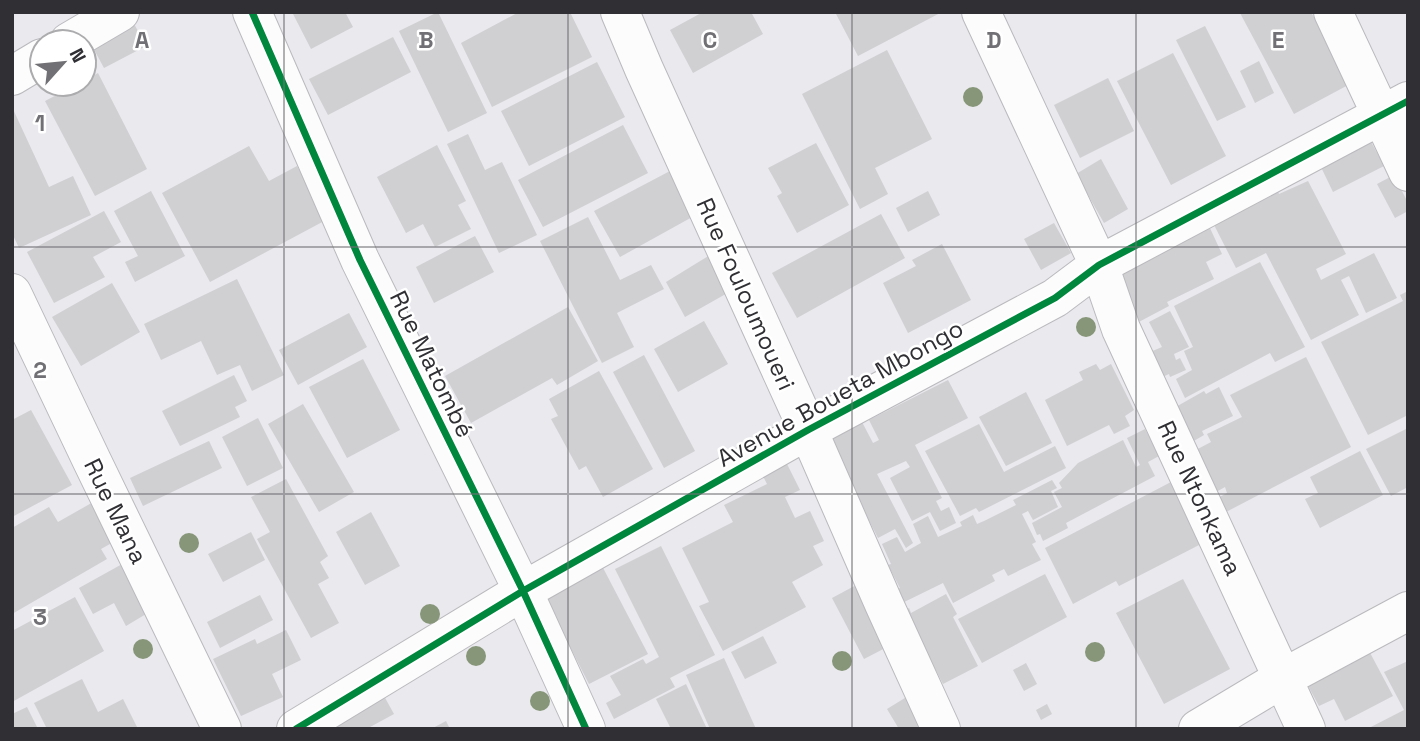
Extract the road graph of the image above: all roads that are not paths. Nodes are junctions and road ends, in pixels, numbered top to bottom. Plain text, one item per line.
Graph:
1 (120, 12) edge
2 (252, 12) edge
3 (620, 12) edge
4 (981, 12) edge
5 (1334, 12) edge
6 (93, 28) edge
7 (28, 66) edge
8 (12, 76) edge
9 (1394, 108) edge
10 (1408, 172) edge
11 (1099, 265) junction
12 (12, 293) edge
13 (808, 430) junction
14 (523, 591) junction
15 (1408, 611) edge
16 (1283, 678) junction
17 (222, 729) edge
18 (296, 729) edge
19 (586, 729) edge
20 (941, 729) edge
21 (1198, 729) edge
22 (1306, 729) edge

1 - 6 street
2 - 14 street, Rue Matombé
3 - 13 street, Rue Fouloumoueri
4 - 11 street, Rue Ntonkama
5 - 9 street
7 - 8 street
9 - 10 street
9 - 11 street, Avenue Boueta Mbongo
11 - 13 street, Avenue Boueta Mbongo
11 - 16 street, Rue Ntonkama
12 - 17 street, Rue Mana
13 - 14 street, Avenue Boueta Mbongo
13 - 20 street, Rue Fouloumoueri
14 - 18 street, Avenue Boueta Mbongo
14 - 19 street, Rue Matombé
15 - 16 street
16 - 21 street
16 - 22 street, Rue Ntonkama

